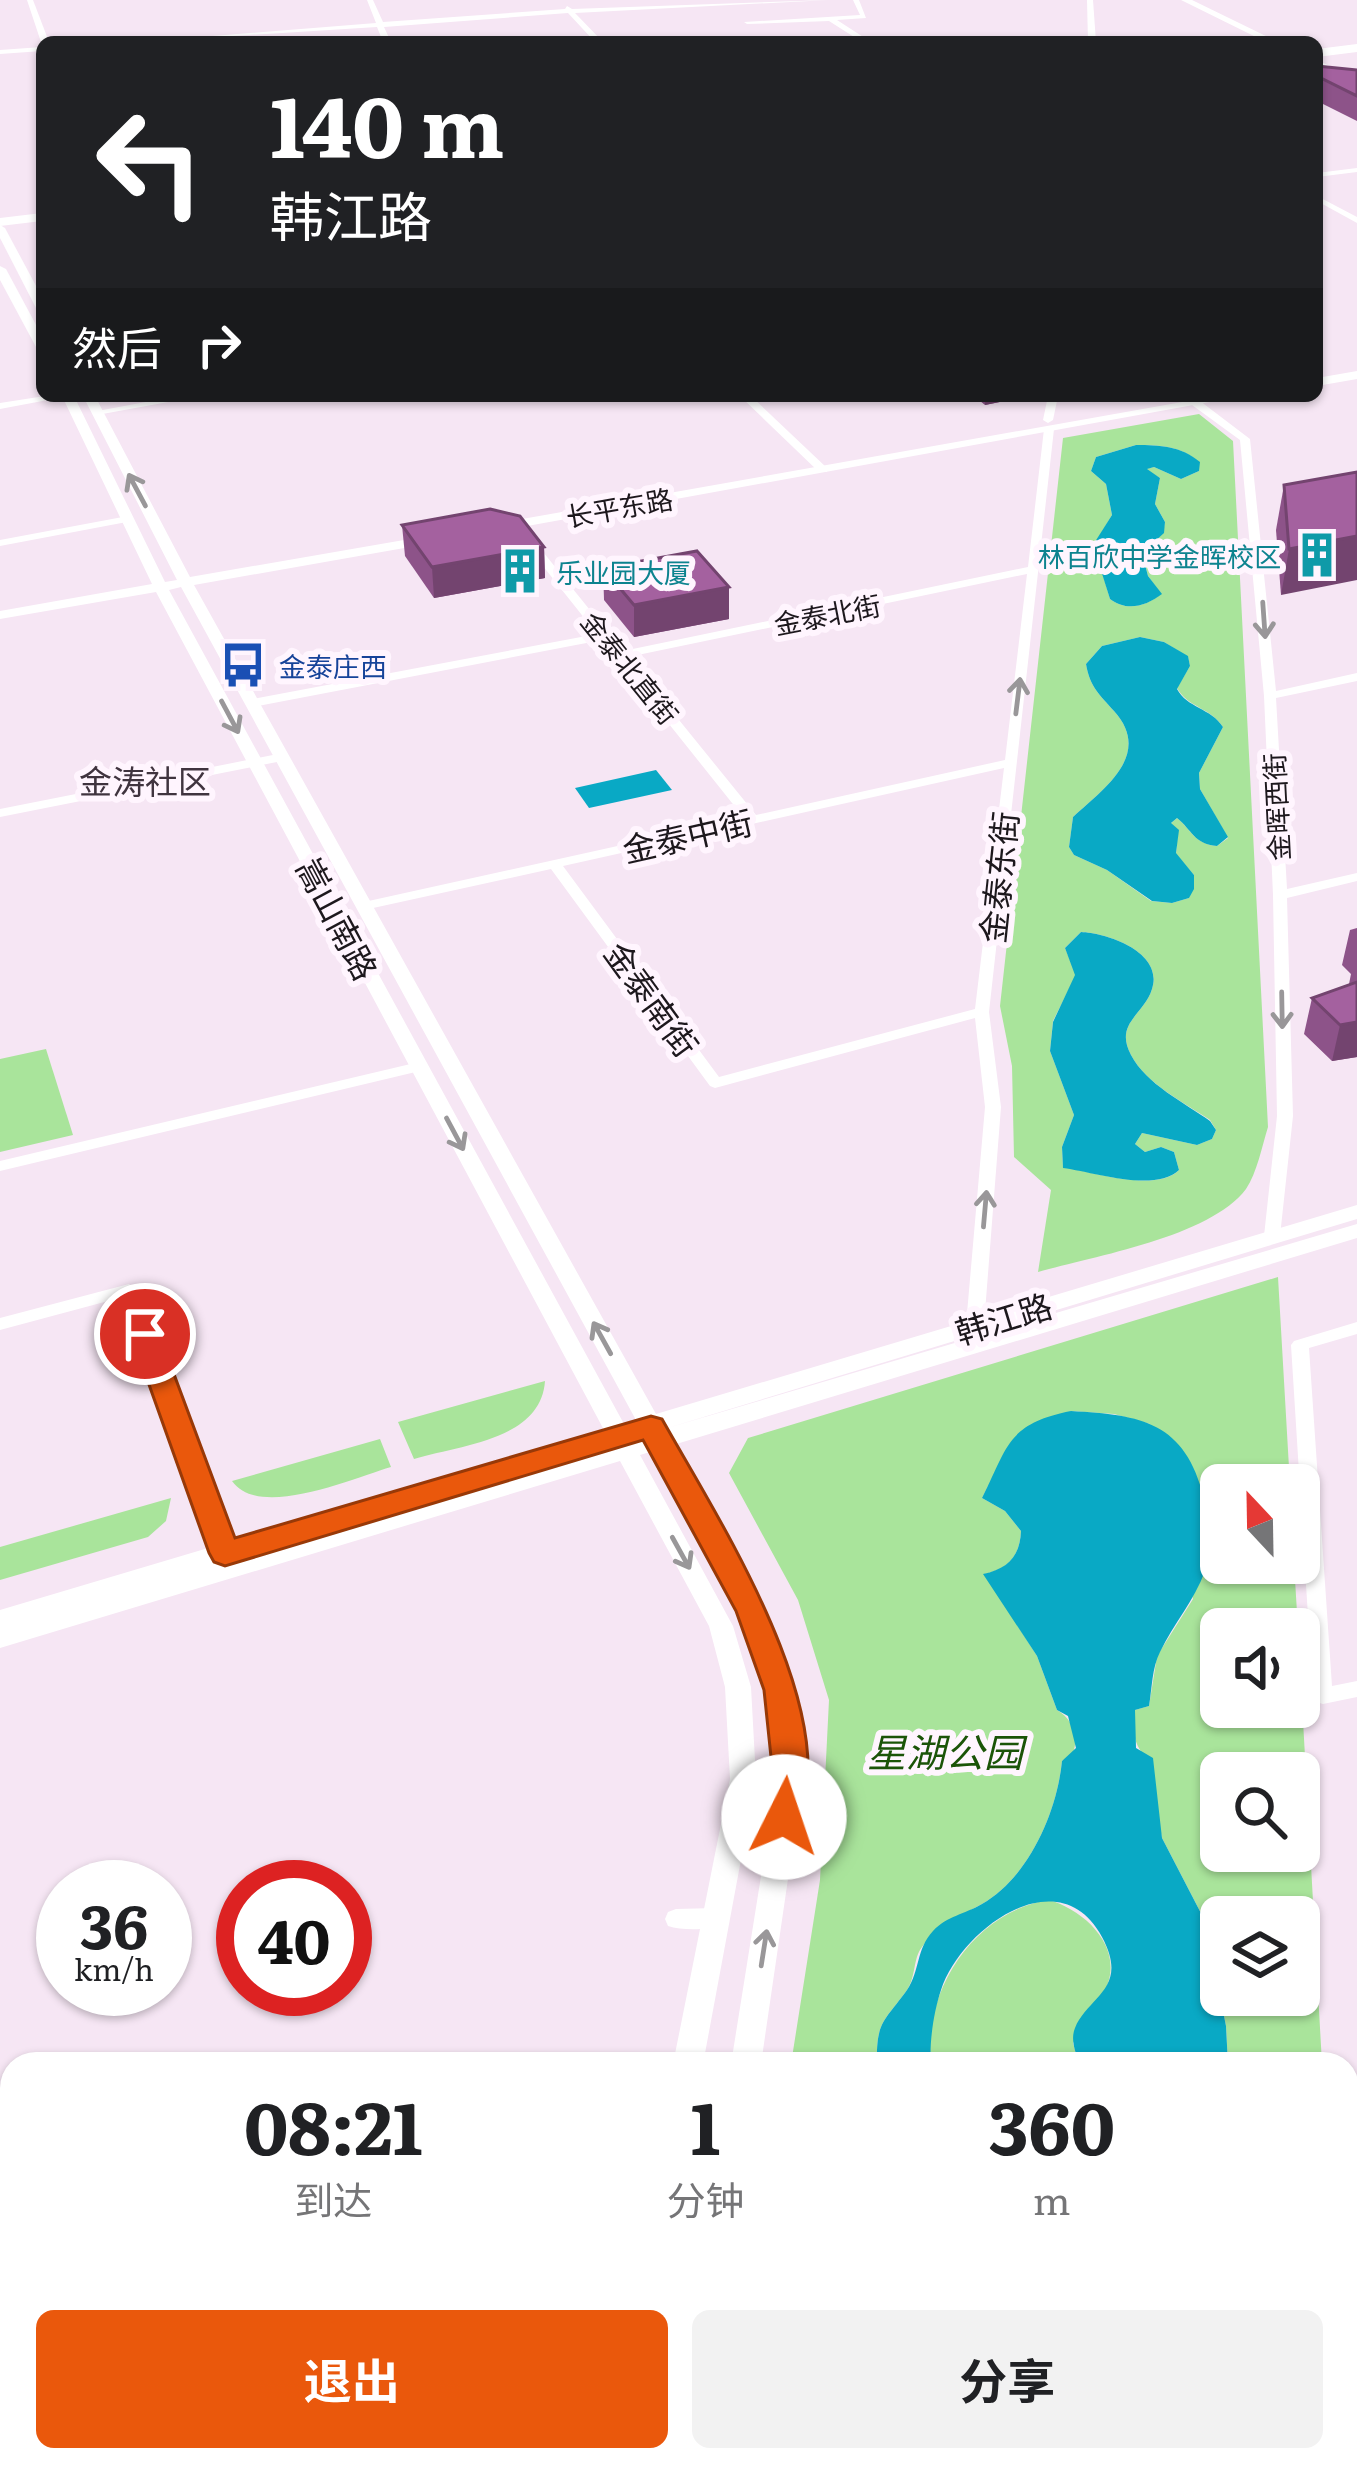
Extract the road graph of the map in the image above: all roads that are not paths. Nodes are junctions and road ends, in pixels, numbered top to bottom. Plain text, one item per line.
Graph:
1 (30, 0) edge
2 (370, 0) edge
3 (560, 0) edge
4 (826, 0) edge
5 (856, 0) edge
6 (1090, 0) edge
7 (1182, 0) edge
8 (570, 11) junction
9 (831, 20) junction
10 (746, 22) dead end
11 (378, 25) junction
12 (40, 36) edge
13 (225, 36) edge
14 (384, 36) edge
15 (593, 36) edge
16 (857, 36) edge
17 (1092, 36) edge
18 (1257, 36) edge
19 (36, 47) edge
20 (1357, 48) edge
21 (0, 52) edge
22 (1323, 52) edge
23 (1357, 58) edge
24 (1323, 63) edge
25 (1323, 67) edge
26 (1357, 84) edge
27 (1357, 170) edge
28 (1323, 175) edge
29 (1323, 201) edge
30 (36, 219) edge
31 (1357, 220) edge
32 (1, 230) edge
33 (36, 231) edge
34 (0, 269) edge
35 (36, 297) edge
36 (36, 336) edge
37 (1357, 370) edge
38 (1323, 376) edge
39 (36, 392) edge
40 (36, 399) edge
41 (0, 402) edge
42 (69, 402) edge
43 (91, 402) edge
44 (159, 402) edge
45 (751, 402) edge
46 (1052, 402) edge
47 (1180, 402) edge
48 (1194, 402) edge
49 (97, 412) junction
50 (1048, 425) junction
51 (819, 465) junction
52 (128, 519) junction
53 (512, 520) junction
54 (1277, 520) dead end
55 (0, 522) edge
56 (489, 524) edge
57 (1257, 524) junction
58 (442, 532) edge
59 (4, 542) edge
60 (1033, 568) junction
61 (184, 578) junction
62 (158, 582) junction
63 (0, 604) edge
64 (0, 615) edge
65 (606, 636) junction
66 (621, 655) junction
67 (1357, 677) edge
68 (1270, 696) junction
69 (253, 704) junction
70 (283, 757) junction
71 (255, 763) junction
72 (1010, 763) junction
73 (0, 813) edge
74 (753, 820) junction
75 (555, 864) junction
76 (1357, 877) edge
77 (1280, 896) junction
78 (364, 906) junction
79 (982, 1012) junction
80 (419, 1067) junction
81 (0, 1166) edge
82 (1357, 1211) edge
83 (1357, 1231) edge
84 (1272, 1237) junction
85 (1, 1320) edge
86 (975, 1325) junction
87 (1357, 1328) edge
88 (655, 1434) junction
89 (621, 1443) junction
90 (225, 1553) junction
91 (0, 1620) edge
92 (0, 1638) edge
93 (1357, 1690) edge
94 (716, 1918) junction
95 (676, 1919) dead end
96 (690, 2052) edge
97 (748, 2052) edge

1 - 12 street
2 - 11 street
3 - 8 street
4 - 8 street
5 - 9 street
6 - 17 street
7 - 18 street
8 - 11 street
8 - 15 street
9 - 10 street
9 - 16 street
11 - 13 street
11 - 14 street
19 - 21 street
20 - 22 main road
23 - 24 main road
25 - 26 street
27 - 28 street
29 - 31 street
30 - 32 main road
32 - 33 main road
32 - 35 street
34 - 36 street
37 - 38 street
39 - 41 street
40 - 41 street
42 - 52 street, 嵩山南路
43 - 49 street, 嵩山南路
44 - 49 street
45 - 51 street
46 - 50 street, 金泰东街
47 - 50 street, 长平东路
48 - 57 street, 金晖西街
61 -> 49 street, 嵩山南路
50 - 51 street, 长平东路
50 - 60 street, 金泰东街
51 - 53 street, 长平东路
52 - 59 street
52 - 62 street, 嵩山南路
53 - 56 street, 长平东路
53 - 65 street, 金泰北直街
54 - 57 street
55 - 59 street
57 -> 68 street, 金晖西街
58 - 61 street
60 - 66 street, 金泰北街
72 -> 60 street, 金泰东街
61 - 62 street
61 - 69 street, 嵩山南路
62 - 63 street
62 - 64 street
62 -> 71 street, 嵩山南路
65 - 66 street, 金泰北直街
65 - 69 street
66 - 74 street, 金泰北直街
67 - 68 street
68 - 77 street, 金晖西街
69 - 70 street, 嵩山南路
70 - 71 street
70 - 78 street, 嵩山南路
71 - 73 street
71 - 80 street, 嵩山南路
72 - 74 street, 金泰中街
72 - 79 street, 金泰东街
74 - 75 street, 金泰中街
75 - 78 street, 金泰中街
75 - 79 street, 金泰南街
76 - 77 street
77 -> 84 street, 金晖西街
88 -> 78 street, 嵩山南路
86 -> 79 street, 金泰东街
80 - 81 street
80 -> 89 street, 嵩山南路
82 - 84 street, 韩江路
83 - 88 street, 韩江路
84 - 86 street, 韩江路
85 - 90 street
86 - 88 street, 韩江路
87 - 93 street
88 - 89 street, 韩江路
97 -> 88 street
89 - 90 street, 韩江路
89 - 92 street, 韩江路
89 -> 94 street, 嵩山南路
90 - 91 street, 韩江路
94 - 95 street
94 - 96 street, 嵩山南路

